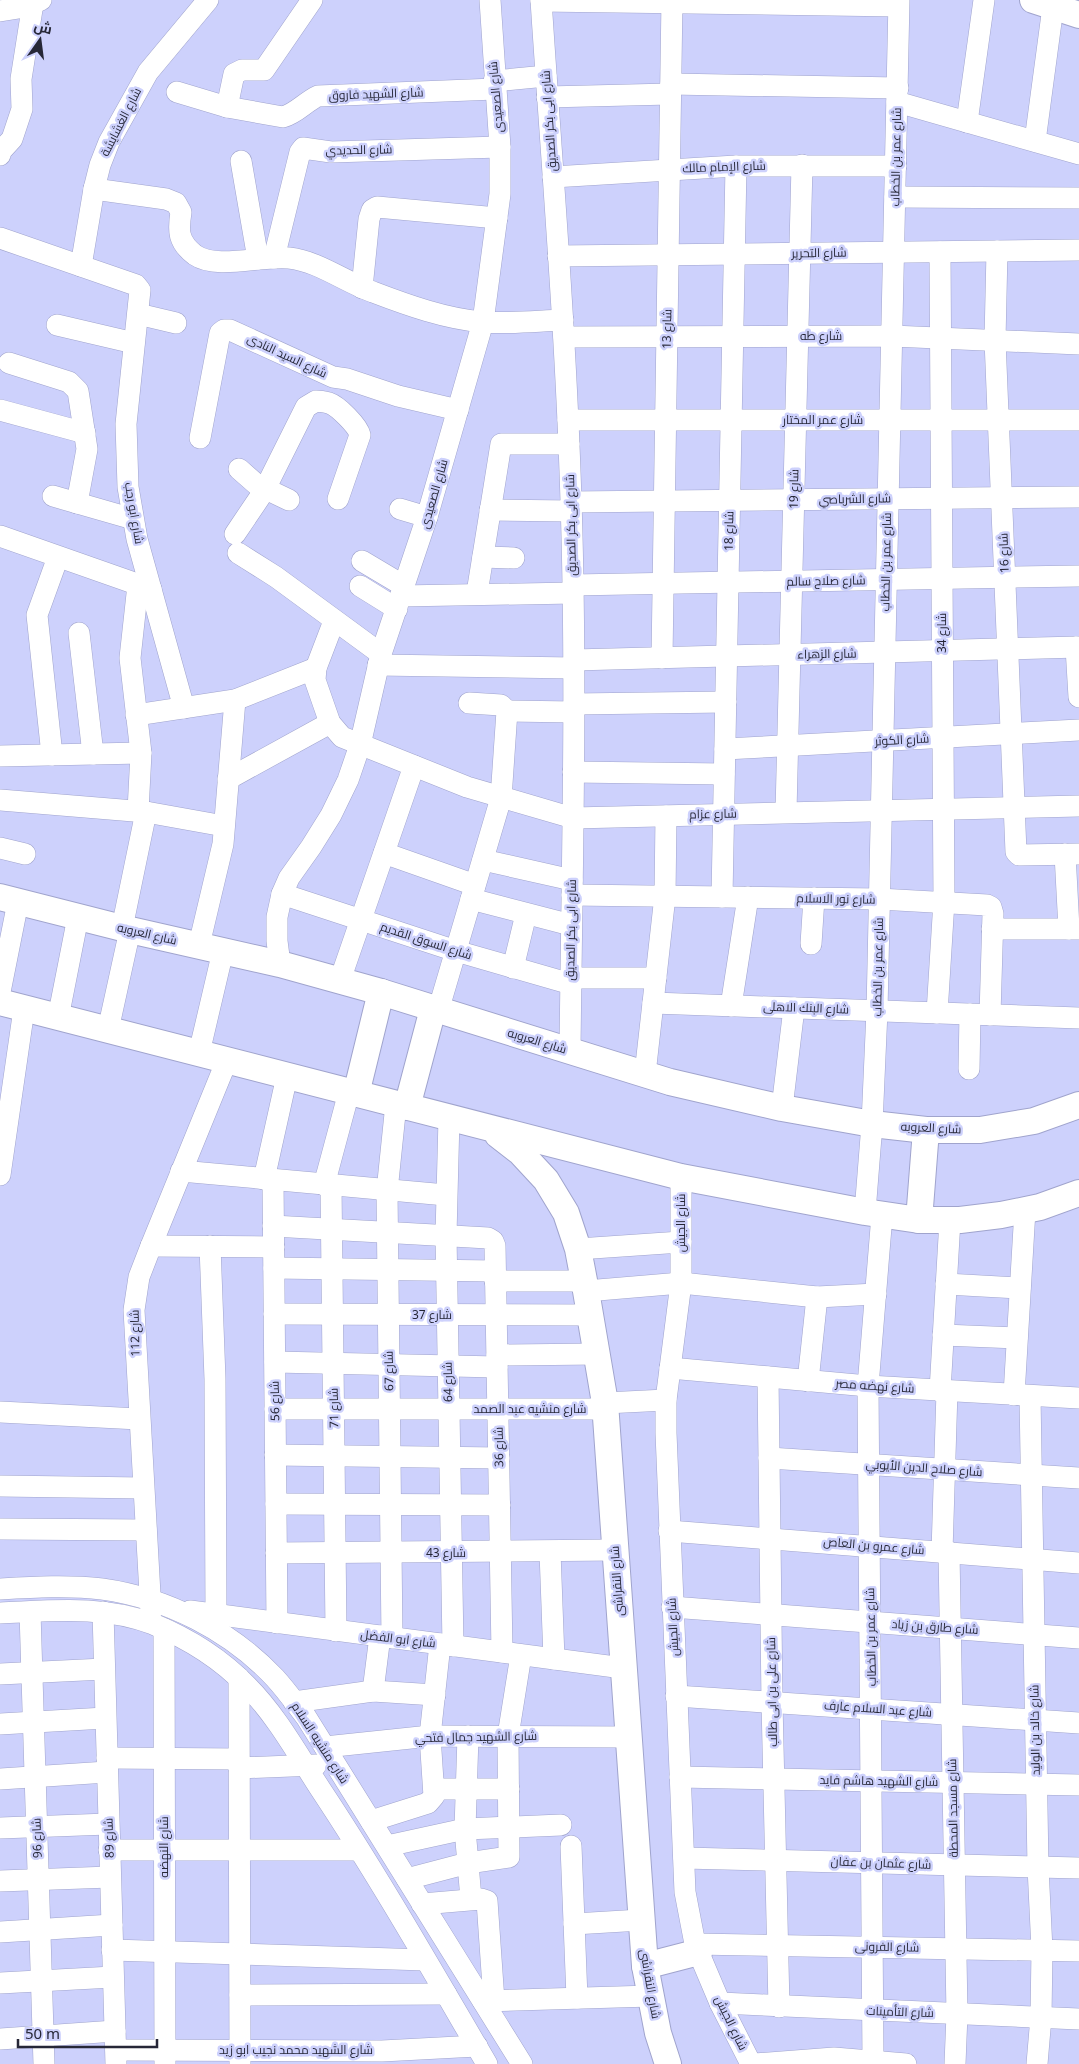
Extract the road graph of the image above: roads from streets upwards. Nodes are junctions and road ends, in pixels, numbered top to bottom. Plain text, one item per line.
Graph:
1 (208, 0) edge
2 (312, 0) edge
3 (490, 0) edge
4 (984, 0) edge
5 (541, 1) edge
6 (37, 2) edge
7 (672, 2) edge
8 (898, 3) edge
9 (1043, 4) edge
10 (0, 11) edge
11 (1079, 15) edge
12 (495, 85) junction
13 (547, 87) junction
14 (670, 89) junction
15 (177, 92) dead end
16 (898, 95) junction
17 (226, 107) junction
18 (968, 122) junction
19 (1035, 141) junction
20 (500, 147) junction
21 (0, 154) edge
22 (1079, 154) edge
23 (241, 161) dead end
24 (802, 165) junction
25 (736, 166) junction
26 (896, 166) junction
27 (669, 168) junction
28 (553, 177) junction
29 (94, 189) junction
30 (895, 197) junction
31 (1079, 198) edge
32 (497, 218) junction
33 (0, 238) edge
34 (1079, 250) edge
35 (997, 251) junction
36 (894, 252) junction
37 (940, 252) junction
38 (734, 254) junction
39 (799, 254) junction
40 (668, 255) junction
41 (558, 256) junction
42 (266, 259) junction
43 (81, 266) junction
44 (362, 288) junction
45 (138, 314) junction
46 (482, 322) junction
47 (176, 323) dead end
48 (57, 325) dead end
49 (563, 329) junction
50 (733, 336) junction
51 (797, 336) junction
52 (892, 336) junction
53 (667, 337) junction
54 (941, 338) junction
55 (995, 340) junction
56 (134, 343) junction
57 (1079, 344) edge
58 (9, 363) dead end
59 (340, 379) junction
60 (323, 402) junction
61 (0, 410) edge
62 (458, 410) junction
63 (568, 420) junction
64 (666, 420) junction
65 (731, 420) junction
66 (795, 420) junction
67 (889, 420) junction
68 (941, 420) junction
69 (999, 420) junction
70 (1079, 420) edge
71 (85, 433) junction
72 (200, 438) dead end
73 (569, 444) junction
74 (239, 469) dead end
75 (265, 490) junction
76 (53, 496) dead end
77 (1079, 497) edge
78 (1002, 498) junction
79 (338, 499) dead end
80 (888, 499) junction
81 (941, 499) junction
82 (289, 500) dead end
83 (730, 500) junction
84 (793, 500) junction
85 (664, 501) junction
86 (77, 503) junction
87 (571, 507) junction
88 (400, 509) dead end
89 (490, 510) junction
90 (427, 517) junction
91 (133, 519) junction
92 (0, 536) edge
93 (58, 557) junction
94 (483, 557) junction
95 (514, 558) dead end
96 (362, 561) dead end
97 (1079, 576) edge
98 (1005, 577) junction
99 (942, 578) junction
100 (886, 580) junction
101 (791, 581) junction
102 (728, 582) junction
103 (663, 584) junction
104 (360, 586) dead end
105 (144, 587) junction
106 (573, 589) junction
107 (477, 593) junction
108 (401, 597) junction
109 (334, 621) junction
110 (79, 633) dead end
111 (1077, 647) edge
112 (1008, 649) junction
113 (942, 651) junction
114 (884, 652) junction
115 (790, 655) junction
116 (726, 656) junction
117 (662, 658) junction
118 (379, 660) junction
119 (574, 664) junction
120 (316, 668) junction
121 (1079, 697) edge
122 (235, 700) junction
123 (726, 702) junction
124 (469, 703) dead end
125 (184, 708) junction
126 (574, 708) junction
127 (507, 711) junction
128 (136, 715) junction
129 (330, 723) junction
130 (1079, 730) edge
131 (1011, 734) junction
132 (942, 738) junction
133 (882, 741) junction
134 (360, 745) junction
135 (787, 746) junction
136 (725, 749) junction
137 (141, 753) junction
138 (93, 754) junction
139 (52, 755) junction
140 (0, 756) edge
141 (414, 766) junction
142 (573, 772) junction
143 (724, 774) junction
144 (228, 779) junction
145 (501, 798) junction
146 (0, 800) edge
147 (1079, 806) edge
148 (1014, 807) junction
149 (943, 808) junction
150 (881, 810) junction
151 (142, 812) junction
152 (786, 812) junction
153 (723, 814) junction
154 (666, 816) junction
155 (572, 818) junction
156 (224, 826) junction
157 (0, 848) edge
158 (384, 853) junction
159 (24, 854) dead end
160 (1072, 854) edge
161 (483, 860) junction
162 (572, 887) junction
163 (473, 892) junction
164 (282, 894) junction
165 (665, 896) junction
166 (722, 897) junction
167 (748, 898) junction
168 (814, 898) junction
169 (9, 900) edge
170 (879, 900) junction
171 (944, 901) junction
172 (526, 914) junction
173 (78, 917) junction
174 (361, 920) junction
175 (571, 925) junction
176 (126, 929) junction
177 (992, 929) junction
178 (1074, 929) edge
179 (811, 944) dead end
180 (211, 948) junction
181 (456, 951) junction
182 (280, 964) junction
183 (513, 968) junction
184 (656, 978) junction
185 (340, 980) junction
186 (571, 981) junction
187 (0, 992) edge
188 (381, 992) junction
189 (653, 1003) junction
190 (12, 1005) edge
191 (731, 1006) junction
192 (794, 1008) junction
193 (436, 1010) junction
194 (877, 1011) junction
195 (936, 1013) junction
196 (980, 1014) junction
197 (58, 1018) junction
198 (1079, 1018) edge
199 (108, 1030) junction
200 (570, 1051) junction
201 (199, 1053) junction
202 (227, 1060) junction
203 (969, 1069) dead end
204 (645, 1074) junction
205 (287, 1076) junction
206 (353, 1093) junction
207 (1079, 1104) edge
208 (401, 1105) junction
209 (782, 1108) junction
210 (449, 1118) junction
211 (872, 1124) junction
212 (490, 1129) junction
213 (926, 1130) junction
214 (1, 1165) edge
215 (181, 1171) junction
216 (681, 1177) junction
217 (268, 1179) junction
218 (328, 1185) junction
219 (386, 1191) junction
220 (1079, 1193) edge
221 (446, 1195) junction
222 (1025, 1210) junction
223 (873, 1213) junction
224 (919, 1220) junction
225 (950, 1220) junction
226 (332, 1229) junction
227 (387, 1232) junction
228 (274, 1236) junction
229 (446, 1236) junction
230 (681, 1242) junction
231 (150, 1246) junction
232 (210, 1246) junction
233 (578, 1249) junction
234 (274, 1268) junction
235 (332, 1269) junction
236 (388, 1270) junction
237 (446, 1270) junction
238 (495, 1276) junction
239 (681, 1283) junction
240 (946, 1284) junction
241 (1020, 1288) junction
242 (876, 1294) junction
243 (587, 1296) junction
244 (817, 1297) junction
245 (274, 1314) junction
246 (333, 1314) junction
247 (388, 1315) junction
248 (447, 1315) junction
249 (496, 1315) junction
250 (943, 1335) junction
251 (1018, 1338) junction
252 (597, 1354) junction
253 (497, 1361) junction
254 (275, 1362) junction
255 (333, 1364) junction
256 (389, 1365) junction
257 (448, 1366) junction
258 (670, 1368) junction
259 (768, 1377) junction
260 (808, 1381) junction
261 (868, 1386) junction
262 (943, 1391) junction
263 (1022, 1396) junction
264 (1079, 1398) edge
265 (666, 1400) junction
266 (606, 1406) junction
267 (275, 1409) junction
268 (334, 1409) junction
269 (389, 1409) junction
270 (449, 1409) junction
271 (498, 1409) junction
272 (0, 1412) edge
273 (139, 1419) junction
274 (276, 1456) junction
275 (334, 1456) junction
276 (390, 1456) junction
277 (450, 1457) junction
278 (499, 1458) junction
279 (769, 1458) junction
280 (869, 1465) junction
281 (945, 1469) junction
282 (1031, 1475) junction
283 (1079, 1478) edge
284 (0, 1486) edge
285 (143, 1488) junction
286 (276, 1504) junction
287 (334, 1504) junction
288 (390, 1504) junction
289 (451, 1505) junction
290 (500, 1505) junction
291 (0, 1529) edge
292 (146, 1530) junction
293 (669, 1531) junction
294 (770, 1538) junction
295 (870, 1546) junction
296 (615, 1550) junction
297 (550, 1552) junction
298 (946, 1552) junction
299 (276, 1553) junction
300 (335, 1553) junction
301 (391, 1553) junction
302 (451, 1553) junction
303 (500, 1553) junction
304 (1032, 1559) junction
305 (1079, 1563) edge
306 (0, 1589) edge
307 (150, 1600) junction
308 (672, 1607) junction
309 (173, 1609) junction
310 (30, 1612) junction
311 (102, 1612) junction
312 (0, 1613) edge
313 (771, 1614) junction
314 (216, 1615) junction
315 (870, 1622) junction
316 (277, 1623) junction
317 (158, 1627) junction
318 (950, 1628) junction
319 (336, 1630) junction
320 (1033, 1635) junction
321 (386, 1637) junction
322 (1079, 1638) edge
323 (447, 1645) junction
324 (512, 1654) junction
325 (554, 1659) junction
326 (623, 1668) junction
327 (104, 1669) junction
328 (32, 1673) junction
329 (0, 1674) edge
330 (239, 1678) junction
331 (373, 1692) junction
332 (435, 1696) junction
333 (676, 1696) junction
334 (294, 1702) junction
335 (772, 1702) junction
336 (872, 1709) junction
337 (952, 1715) junction
338 (105, 1718) junction
339 (1035, 1720) junction
340 (33, 1722) junction
341 (1079, 1723) edge
342 (0, 1724) edge
343 (430, 1736) junction
344 (468, 1736) junction
345 (508, 1736) junction
346 (628, 1737) junction
347 (330, 1756) junction
348 (164, 1758) junction
349 (239, 1763) junction
350 (107, 1765) junction
351 (305, 1765) junction
352 (35, 1776) junction
353 (680, 1777) junction
354 (0, 1778) edge
355 (774, 1778) junction
356 (872, 1780) junction
357 (953, 1782) junction
358 (1036, 1784) junction
359 (1079, 1785) edge
360 (467, 1789) junction
361 (509, 1789) junction
362 (434, 1790) junction
363 (371, 1821) junction
364 (108, 1824) junction
365 (562, 1825) dead end
366 (36, 1827) junction
367 (509, 1827) junction
368 (0, 1828) edge
369 (465, 1829) junction
370 (387, 1846) junction
371 (571, 1846) dead end
372 (109, 1850) junction
373 (164, 1850) junction
374 (239, 1850) junction
375 (359, 1850) junction
376 (684, 1858) junction
377 (776, 1860) junction
378 (468, 1862) junction
379 (872, 1863) junction
380 (954, 1865) junction
381 (1038, 1867) junction
382 (1079, 1868) edge
383 (110, 1877) junction
384 (407, 1879) junction
385 (38, 1880) junction
386 (0, 1881) edge
387 (471, 1899) junction
388 (422, 1904) junction
389 (640, 1920) junction
390 (574, 1924) junction
391 (112, 1925) junction
392 (40, 1929) junction
393 (0, 1932) edge
394 (778, 1944) junction
395 (872, 1947) junction
396 (697, 1948) junction
397 (956, 1949) junction
398 (112, 1950) junction
399 (1042, 1950) junction
400 (165, 1951) junction
401 (1079, 1951) edge
402 (240, 1954) junction
403 (425, 1960) junction
404 (645, 1966) junction
405 (113, 1977) junction
406 (41, 1981) junction
407 (0, 1984) edge
408 (446, 1994) junction
409 (240, 1995) junction
410 (651, 1996) junction
411 (577, 1998) junction
412 (488, 2001) junction
413 (720, 2004) junction
414 (779, 2007) junction
415 (872, 2011) junction
416 (957, 2014) junction
417 (1041, 2018) junction
418 (1079, 2019) edge
419 (43, 2036) junction
420 (0, 2039) edge
421 (116, 2048) edge
422 (482, 2055) edge
423 (165, 2057) edge
424 (200, 2057) edge
425 (240, 2057) edge
426 (312, 2057) edge
427 (873, 2060) junction
428 (846, 2061) edge
429 (44, 2064) edge
430 (522, 2064) edge
431 (668, 2064) edge
432 (753, 2064) edge
433 (906, 2064) edge
434 (955, 2064) edge
435 (1038, 2064) edge

1 - 29 street, شارع الغشايشة
2 - 17 street
3 - 12 street, شارع الصعيدى
4 - 18 street
5 - 7 street
5 - 13 street, شارع ابى بكر الصديق
6 - 10 street
6 - 21 street
7 - 8 street
7 - 14 street, شارع 13
8 - 16 street, شارع عمر بن الخطاب
9 - 11 street
9 - 19 street
12 - 13 street, شارع الشهيد فاروق
12 - 17 street, شارع الشهيد فاروق
12 - 20 street, شارع الصعيدى
13 - 14 street, شارع الشهيد فاروق
13 - 28 street, شارع ابى بكر الصديق
14 - 16 street, شارع الشهيد فاروق
14 - 27 street, شارع 13
15 - 17 street, شارع الشهيد فاروق
16 - 18 street, شارع الشهيد فاروق
16 - 26 street, شارع عمر بن الخطاب
18 - 19 street, شارع الشهيد فاروق
19 - 22 street, شارع الشهيد فاروق
20 - 32 street, شارع الصعيدى
20 - 42 street, شارع الحديدي
23 - 42 street
24 - 25 street, شارع الإمام مالك
24 - 26 street, شارع الإمام مالك
24 - 39 street, شارع 19
25 - 27 street, شارع الإمام مالك
25 - 38 street, شارع 18
26 - 30 street, شارع عمر بن الخطاب
27 - 28 street, شارع الإمام مالك
27 - 40 street, شارع 13
28 - 41 street, شارع ابى بكر الصديق
29 - 42 street, شارع طه
29 - 43 street, شارع الغشايشة
30 - 31 street
30 - 36 street, شارع عمر بن الخطاب
32 - 44 street
32 - 46 street, شارع الصعيدى
33 - 43 street
34 - 35 street, شارع التحرير
35 - 37 street, شارع التحرير
35 - 55 street, شارع 16
36 - 37 street, شارع التحرير
36 - 39 street, شارع التحرير
36 - 52 street, شارع عمر بن الخطاب
37 - 54 street, شارع 34
38 - 39 street, شارع التحرير
38 - 40 street, شارع التحرير
38 - 50 street, شارع 18
39 - 51 street, شارع 19
40 - 41 street, شارع التحرير
40 - 53 street, شارع 13
41 - 49 street, شارع ابى بكر الصديق
42 - 44 street, شارع طه
43 - 45 street, شارع ابو رجب
44 - 46 street, شارع طه
45 - 47 street
45 - 56 street, شارع ابو رجب
46 - 49 street, شارع طه
46 - 62 street, شارع الصعيدى
48 - 56 street
49 - 53 street, شارع طه
49 - 63 street, شارع ابى بكر الصديق
50 - 51 street, شارع طه
50 - 53 street, شارع طه
50 - 65 street, شارع 18
51 - 52 street, شارع طه
51 - 66 street, شارع 19
52 - 54 street, شارع طه
52 - 67 street, شارع عمر بن الخطاب
53 - 64 street, شارع 13
54 - 55 street, شارع طه
54 - 68 street, شارع 34
55 - 57 street, شارع طه
55 - 69 street, شارع 16
56 - 91 street, شارع ابو رجب
58 - 71 street
59 - 60 street
59 - 62 street, شارع السيد النادى
59 - 72 street, شارع السيد النادى
60 - 75 street
60 - 79 street
61 - 71 street
62 - 90 street, شارع الصعيدى
63 - 64 street, شارع عمر المختار
63 - 73 street, شارع ابى بكر الصديق
64 - 65 street, شارع عمر المختار
64 - 85 street, شارع 13
65 - 66 street, شارع عمر المختار
65 - 83 street, شارع 18
66 - 67 street, شارع عمر المختار
66 - 84 street, شارع 19
67 - 68 street, شارع عمر المختار
67 - 80 street, شارع عمر بن الخطاب
68 - 69 street, شارع عمر المختار
68 - 81 street, شارع 34
69 - 70 street, شارع عمر المختار
69 - 78 street, شارع 16
71 - 86 street
73 - 87 street, شارع ابى بكر الصديق
73 - 89 street
74 - 75 street
75 - 82 street
75 - 109 street
76 - 86 street
77 - 78 street, شارع الشرباصي
78 - 81 street, شارع الشرباصي
78 - 98 street, شارع 16
80 - 81 street, شارع الشرباصي
80 - 84 street, شارع الشرباصي
80 - 100 street, شارع عمر بن الخطاب
81 - 99 street, شارع 34
83 - 84 street, شارع الشرباصي
83 - 85 street, شارع الشرباصي
83 - 102 street, شارع 18
84 - 101 street, شارع 19
85 - 87 street, شارع الشرباصي
85 - 103 street, شارع 13
86 - 91 street
87 - 89 street
87 - 106 street, شارع ابى بكر الصديق
88 - 90 street
89 - 94 street
90 - 108 street, شارع الصعيدى
91 - 105 street, شارع ابو رجب
92 - 93 street
93 - 105 street
93 - 139 street
94 - 95 street
94 - 107 street
96 - 108 street
97 - 98 street, شارع صلاح سالم
98 - 99 street, شارع صلاح سالم
98 - 112 street, شارع 16
99 - 100 street, شارع صلاح سالم
99 - 113 street, شارع 34
100 - 101 street, شارع صلاح سالم
100 - 114 street, شارع عمر بن الخطاب
101 - 102 street, شارع صلاح سالم
101 - 115 street, شارع 19
102 - 103 street, شارع صلاح سالم
102 - 116 street, شارع 18
103 - 106 street, شارع صلاح سالم
103 - 117 street, شارع 13
104 - 108 street
105 - 125 street, شارع ابو رجب
105 - 128 street
106 - 107 street, شارع صلاح سالم
106 - 119 street, شارع ابى بكر الصديق
107 - 108 street, شارع صلاح سالم
108 - 118 street, شارع الصعيدى
109 - 118 street
109 - 120 street
110 - 138 street
111 - 112 street, شارع الزهراء
111 - 121 street
112 - 113 street, شارع الزهراء
112 - 131 street, شارع 16
113 - 114 street, شارع الزهراء
113 - 132 street, شارع 34
114 - 115 street, شارع الزهراء
114 - 133 street, شارع عمر بن الخطاب
115 - 116 street, شارع الزهراء
115 - 135 street, شارع 19
116 - 117 street, شارع الزهراء
116 - 123 street, شارع 18
117 - 119 street, شارع الزهراء
118 - 119 street, شارع الزهراء
118 - 134 street, شارع الصعيدى
119 - 126 street, شارع ابى بكر الصديق
120 - 122 street
120 - 129 street
122 - 125 street
122 - 144 street
123 - 126 street
123 - 136 street, شارع 18
124 - 127 street
125 - 128 street
126 - 127 street
126 - 142 street, شارع ابى بكر الصديق
127 - 145 street
128 - 137 street
129 - 134 street, شارع عزام
129 - 144 street
130 - 131 street, شارع الكوثر
131 - 132 street, شارع الكوثر
131 - 148 street, شارع 16
132 - 133 street, شارع الكوثر
132 - 149 street, شارع 34
133 - 135 street, شارع الكوثر
133 - 150 street, شارع عمر بن الخطاب
134 - 141 street, شارع عزام
134 - 164 street, شارع الصعيدى
135 - 136 street, شارع الكوثر
135 - 152 street, شارع 19
136 - 143 street, شارع 18
137 - 138 street
137 - 151 street
138 - 139 street
139 - 140 street
141 - 145 street, شارع عزام
141 - 158 street
142 - 143 street
142 - 155 street, شارع ابى بكر الصديق
143 - 153 street, شارع 18
144 - 156 street
145 - 155 street, شارع عزام
145 - 161 street
146 - 151 street
147 - 148 street, شارع عزام
148 - 149 street, شارع عزام
148 - 160 street, شارع 16
149 - 150 street, شارع عزام
149 - 171 street, شارع 34
150 - 152 street, شارع عزام
150 - 170 street, شارع عمر بن الخطاب
151 - 156 street
151 - 176 street
152 - 153 street, شارع عزام
153 - 154 street, شارع عزام
153 - 166 street, شارع 18
154 - 155 street, شارع عزام
154 - 165 street
155 - 162 street, شارع ابى بكر الصديق
156 - 180 street
157 - 159 street
158 - 163 street
158 - 174 street
160 - 178 street
161 - 162 street, شارع نور الاسلام
161 - 163 street
162 - 165 street, شارع نور الاسلام
162 - 175 street, شارع ابى بكر الصديق
163 - 172 street
163 - 181 street
164 - 174 street, شارع السوق القديم
164 - 182 street, شارع الصعيدى
165 - 166 street, شارع نور الاسلام
165 - 184 street
166 - 167 street, شارع نور الاسلام
167 - 168 street, شارع نور الاسلام
167 - 191 street
168 - 170 street, شارع نور الاسلام
168 - 179 street
169 - 173 street, شارع العروبه
169 - 187 street
170 - 171 street, شارع نور الاسلام
170 - 194 street, شارع عمر بن الخطاب
171 - 177 street, شارع نور الاسلام
171 - 195 street, شارع 34
172 - 175 street
172 - 183 street
173 - 176 street, شارع العروبه
173 - 197 street
174 - 181 street, شارع السوق القديم
174 - 185 street
175 - 186 street, شارع ابى بكر الصديق
176 - 180 street, شارع العروبه
176 - 199 street
177 - 178 street
177 - 196 street, شارع نور الاسلام
180 - 182 street, شارع العروبه
180 - 201 street
181 - 183 street, شارع السوق القديم
181 - 193 street
182 - 185 street, شارع العروبه
183 - 186 street, شارع السوق القديم
184 - 186 street, شارع السوق القديم
184 - 189 street
185 - 188 street, شارع العروبه
186 - 200 street, شارع ابى بكر الصديق
188 - 193 street, شارع العروبه
188 - 206 street
189 - 191 street, شارع البنك الاهلى
189 - 204 street
190 - 197 street
190 - 214 street
191 - 192 street, شارع البنك الاهلى
192 - 194 street, شارع البنك الاهلى
192 - 209 street
193 - 200 street, شارع العروبه
193 - 208 street
194 - 195 street, شارع البنك الاهلى
194 - 211 street, شارع عمر بن الخطاب
195 - 196 street, شارع البنك الاهلى
196 - 198 street, شارع البنك الاهلى
196 - 203 street, شارع نور الاسلام
197 - 199 street
199 - 201 street
200 - 204 street, شارع العروبه
201 - 202 street
202 - 205 street
202 - 215 street, شارع 112
204 - 209 street, شارع العروبه
205 - 206 street
205 - 217 street, شارع 56
206 - 208 street
206 - 218 street, شارع 71
207 - 213 street, شارع العروبه
208 - 210 street
208 - 219 street, شارع 67
209 - 211 street, شارع العروبه
210 - 212 street
210 - 221 street, شارع 64
211 - 213 street, شارع العروبه
211 - 223 street, شارع عمر بن الخطاب
212 - 216 street
212 - 233 street, شارع النقراشى
213 - 224 street
215 - 217 street
215 - 231 street, شارع 112
216 - 223 street
216 - 230 street, شارع الجيش
217 - 218 street
217 - 228 street, شارع 56
218 - 219 street
218 - 226 street, شارع 71
219 - 221 street
219 - 227 street, شارع 67
220 - 222 street
221 - 229 street, شارع 64
222 - 225 street
222 - 241 street, شارع خالد بن الوليد
223 - 224 street
223 - 242 street, شارع عمر بن الخطاب
224 - 225 street
225 - 240 street, شارع مسجد المحطة
226 - 227 street
226 - 228 street
226 - 235 street, شارع 71
227 - 229 street
227 - 236 street, شارع 67
228 - 232 street
228 - 234 street, شارع 56
229 - 237 street, شارع 64
229 - 238 street, شارع 36
230 - 233 street
230 - 239 street, شارع الجيش
231 - 232 street
231 - 273 street, شارع 112
232 - 314 street
233 - 243 street, شارع النقراشى
234 - 235 street
234 - 245 street, شارع 56
235 - 236 street
235 - 246 street, شارع 71
236 - 237 street
236 - 247 street, شارع 67
237 - 238 street
237 - 248 street, شارع 64
238 - 243 street
238 - 249 street, شارع 36
239 - 243 street
239 - 244 street
239 - 258 street, شارع الجيش
240 - 241 street
240 - 250 street, شارع مسجد المحطة
241 - 251 street, شارع خالد بن الوليد
242 - 244 street
242 - 261 street, شارع عمر بن الخطاب
243 - 249 street, شارع 37
243 - 252 street, شارع النقراشى
244 - 260 street
245 - 246 street, شارع 37
245 - 254 street, شارع 56
246 - 247 street, شارع 37
246 - 255 street, شارع 71
247 - 248 street, شارع 37
247 - 256 street, شارع 67
248 - 249 street, شارع 37
248 - 257 street, شارع 64
249 - 253 street, شارع 36
250 - 251 street
250 - 262 street, شارع مسجد المحطة
251 - 263 street, شارع خالد بن الوليد
252 - 253 street
252 - 266 street, شارع النقراشى
253 - 257 street
253 - 271 street, شارع 36
254 - 255 street
254 - 267 street, شارع 56
255 - 256 street
255 - 268 street, شارع 71
256 - 257 street
256 - 269 street, شارع 67
257 - 270 street, شارع 64
258 - 259 street, شارع نهضه مصر
258 - 265 street, شارع الجيش
259 - 260 street, شارع نهضه مصر
259 - 279 street, شارع على بن ابى طالب
260 - 261 street, شارع نهضه مصر
261 - 262 street, شارع نهضه مصر
261 - 280 street, شارع عمر بن الخطاب
262 - 263 street, شارع نهضه مصر
262 - 281 street, شارع مسجد المحطة
263 - 264 street, شارع نهضه مصر
263 - 282 street, شارع خالد بن الوليد
265 - 266 street, شارع منشيه عبد الصمد
265 - 293 street, شارع الجيش
266 - 271 street, شارع منشيه عبد الصمد
266 - 296 street, شارع النقراشى
267 - 268 street, شارع منشيه عبد الصمد
267 - 274 street, شارع 56
268 - 269 street, شارع منشيه عبد الصمد
268 - 275 street, شارع 71
269 - 270 street, شارع منشيه عبد الصمد
269 - 276 street, شارع 67
270 - 271 street, شارع منشيه عبد الصمد
270 - 277 street, شارع 64
271 - 278 street, شارع 36
272 - 273 street
273 - 285 street, شارع 112
274 - 275 street
274 - 286 street, شارع 56
275 - 276 street
275 - 287 street, شارع 71
276 - 277 street
276 - 288 street, شارع 67
277 - 278 street
277 - 289 street, شارع 64
278 - 290 street, شارع 36
279 - 280 street, شارع صلاح الدين الأيوبي
279 - 294 street, شارع على بن ابى طالب
280 - 281 street, شارع صلاح الدين الأيوبي
280 - 295 street, شارع عمر بن الخطاب
281 - 282 street, شارع صلاح الدين الأيوبي
281 - 298 street, شارع مسجد المحطة
282 - 283 street, شارع صلاح الدين الأيوبي
282 - 304 street, شارع خالد بن الوليد
284 - 285 street
285 - 292 street, شارع 112
286 - 287 street
286 - 299 street, شارع 56
287 - 288 street
287 - 300 street, شارع 71
288 - 289 street
288 - 301 street, شارع 67
289 - 290 street
289 - 302 street, شارع 64
290 - 303 street, شارع 36
291 - 292 street
292 - 307 street, شارع 112
293 - 294 street, شارع عمرو بن العاص
293 - 308 street, شارع الجيش
294 - 295 street, شارع عمرو بن العاص
294 - 313 street, شارع على بن ابى طالب
295 - 298 street, شارع عمرو بن العاص
295 - 315 street, شارع عمر بن الخطاب
296 - 297 street, شارع 43
296 - 326 street, شارع النقراشى
297 - 303 street, شارع 43
297 - 325 street
298 - 304 street, شارع عمرو بن العاص
298 - 318 street, شارع مسجد المحطة
299 - 300 street, شارع 43
299 - 316 street, شارع 56
300 - 301 street, شارع 43
300 - 319 street, شارع 71
301 - 302 street, شارع 43
301 - 321 street, شارع 67
302 - 303 street, شارع 43
302 - 323 street, شارع 64
303 - 324 street, شارع 36
304 - 305 street, شارع عمرو بن العاص
304 - 320 street, شارع خالد بن الوليد
306 - 307 street, شارع منشيه السلام
307 - 309 street, شارع منشيه السلام
307 - 317 street, شارع 112
308 - 313 street, شارع طارق بن زياد
308 - 333 street, شارع الجيش
309 - 314 street, شارع ابو الفضل
309 - 334 street, شارع منشيه السلام
310 - 311 street, شارع منشيه السلام
310 - 312 street, شارع منشيه السلام
310 - 328 street, شارع 96
311 - 317 street, شارع منشيه السلام
311 - 327 street, شارع 89
313 - 315 street, شارع طارق بن زياد
313 - 335 street, شارع على بن ابى طالب
314 - 316 street, شارع ابو الفضل
315 - 318 street, شارع طارق بن زياد
315 - 336 street, شارع عمر بن الخطاب
316 - 319 street, شارع ابو الفضل
317 - 330 street, شارع منشيه السلام
317 - 348 street, شارع النهضه
318 - 320 street, شارع طارق بن زياد
318 - 337 street, شارع مسجد المحطة
319 - 321 street, شارع ابو الفضل
320 - 322 street, شارع طارق بن زياد
320 - 339 street, شارع خالد بن الوليد
321 - 323 street, شارع ابو الفضل
321 - 331 street, شارع 67
323 - 324 street, شارع ابو الفضل
323 - 332 street, شارع 64
324 - 325 street, شارع ابو الفضل
324 - 345 street, شارع 36
325 - 326 street, شارع ابو الفضل
326 - 346 street, شارع النقراشى
327 - 328 street
327 - 338 street, شارع 89
328 - 329 street
328 - 340 street, شارع 96
330 - 349 street
330 - 351 street, شارع منشيه السلام
331 - 332 street
331 - 334 street
332 - 343 street, شارع 64
333 - 335 street, شارع عبد السلام عارف
333 - 353 street, شارع الجيش
334 - 347 street, شارع منشيه السلام
335 - 336 street, شارع عبد السلام عارف
335 - 355 street, شارع على بن ابى طالب
336 - 337 street, شارع عبد السلام عارف
336 - 356 street, شارع عمر بن الخطاب
337 - 339 street, شارع عبد السلام عارف
337 - 357 street, شارع مسجد المحطة
338 - 340 street
338 - 350 street, شارع 89
339 - 341 street, شارع عبد السلام عارف
339 - 358 street, شارع خالد بن الوليد
340 - 342 street
340 - 352 street, شارع 96
343 - 344 street, شارع الشهيد جمال فتحي
343 - 347 street, شارع الشهيد جمال فتحي
343 - 362 street, شارع 64
344 - 345 street, شارع الشهيد جمال فتحي
344 - 360 street
345 - 346 street, شارع الشهيد جمال فتحي
345 - 361 street, شارع 36
346 - 389 street, شارع النقراشى
347 - 351 street, شارع الشهيد جمال فتحي
347 - 363 street, شارع منشيه السلام
348 - 349 street, شارع الشهيد جمال فتحي
348 - 350 street, شارع الشهيد جمال فتحي
348 - 373 street, شارع النهضه
349 - 351 street, شارع الشهيد جمال فتحي
349 - 374 street
350 - 352 street, شارع الشهيد جمال فتحي
350 - 364 street, شارع 89
351 - 375 street, شارع منشيه السلام
352 - 354 street, شارع الشهيد جمال فتحي
352 - 366 street, شارع 96
353 - 355 street, شارع الشهيد هاشم فايد
353 - 376 street, شارع الجيش
355 - 356 street, شارع الشهيد هاشم فايد
355 - 377 street, شارع على بن ابى طالب
356 - 357 street, شارع الشهيد هاشم فايد
356 - 379 street, شارع عمر بن الخطاب
357 - 358 street, شارع الشهيد هاشم فايد
357 - 380 street, شارع مسجد المحطة
358 - 359 street, شارع الشهيد هاشم فايد
358 - 381 street, شارع خالد بن الوليد
360 - 361 street
360 - 362 street
360 - 369 street
361 - 367 street, شارع 36
362 - 363 street
363 - 370 street, شارع منشيه السلام
364 - 366 street
364 - 372 street, شارع 89
365 - 367 street
366 - 368 street
366 - 385 street, شارع 96
367 - 369 street
367 - 378 street, شارع 36
369 - 370 street
369 - 378 street
370 - 384 street, شارع منشيه السلام
371 - 390 street
372 - 373 street
372 - 383 street, شارع 89
373 - 374 street
373 - 400 street, شارع النهضه
374 - 375 street
374 - 402 street
375 - 403 street, شارع منشيه السلام
376 - 377 street, شارع عثمان بن عفان
376 - 396 street, شارع الجيش
377 - 379 street, شارع عثمان بن عفان
377 - 394 street, شارع على بن ابى طالب
378 - 384 street
378 - 387 street
379 - 380 street, شارع عثمان بن عفان
379 - 395 street, شارع عمر بن الخطاب
380 - 381 street, شارع عثمان بن عفان
380 - 397 street, شارع مسجد المحطة
381 - 382 street, شارع عثمان بن عفان
381 - 399 street, شارع خالد بن الوليد
383 - 385 street
383 - 391 street, شارع 89
384 - 388 street, شارع منشيه السلام
385 - 386 street
385 - 392 street, شارع 96
387 - 388 street
387 - 412 street
388 - 412 street, شارع منشيه السلام
389 - 390 street
389 - 404 street, شارع النقراشى
390 - 411 street
391 - 392 street
391 - 398 street, شارع 89
392 - 393 street
392 - 406 street, شارع 96
394 - 395 street, شارع الفرونى
394 - 396 street, شارع الفرونى
394 - 414 street, شارع على بن ابى طالب
395 - 397 street, شارع الفرونى
395 - 415 street, شارع عمر بن الخطاب
396 - 404 street
396 - 413 street, شارع الجيش
397 - 399 street, شارع الفرونى
397 - 416 street, شارع مسجد المحطة
398 - 400 street
398 - 405 street, شارع 89
399 - 401 street, شارع الفرونى
399 - 417 street, شارع خالد بن الوليد
400 - 402 street
400 - 423 street, شارع النهضه
402 - 403 street
402 - 409 street
403 - 408 street, شارع منشيه السلام
404 - 410 street, شارع النقراشى
405 - 406 street
405 - 421 street, شارع 89
406 - 407 street
406 - 419 street, شارع 96
408 - 409 street
408 - 422 street, شارع منشيه السلام
409 - 425 street
410 - 411 street
410 - 431 street, شارع النقراشى
411 - 412 street
412 - 430 street, شارع منشيه السلام
413 - 414 street, شارع التأمينات
413 - 432 street, شارع الجيش
414 - 415 street, شارع التأمينات
415 - 416 street, شارع التأمينات
415 - 427 street, شارع عمر بن الخطاب
416 - 417 street, شارع التأمينات
416 - 434 street, شارع مسجد المحطة
417 - 418 street, شارع التأمينات
417 - 435 street, شارع خالد بن الوليد
419 - 420 street, شارع الشهيد محمد نجيب ابو زيد
419 - 421 street, شارع الشهيد محمد نجيب ابو زيد
419 - 429 street, شارع 96
421 - 423 street, شارع الشهيد محمد نجيب ابو زيد
422 - 426 street, شارع الشهيد محمد نجيب ابو زيد
423 - 424 street, شارع الشهيد محمد نجيب ابو زيد
424 - 425 street, شارع الشهيد محمد نجيب ابو زيد
425 - 426 street, شارع الشهيد محمد نجيب ابو زيد
427 - 428 street
427 - 433 street
428 - 432 street

